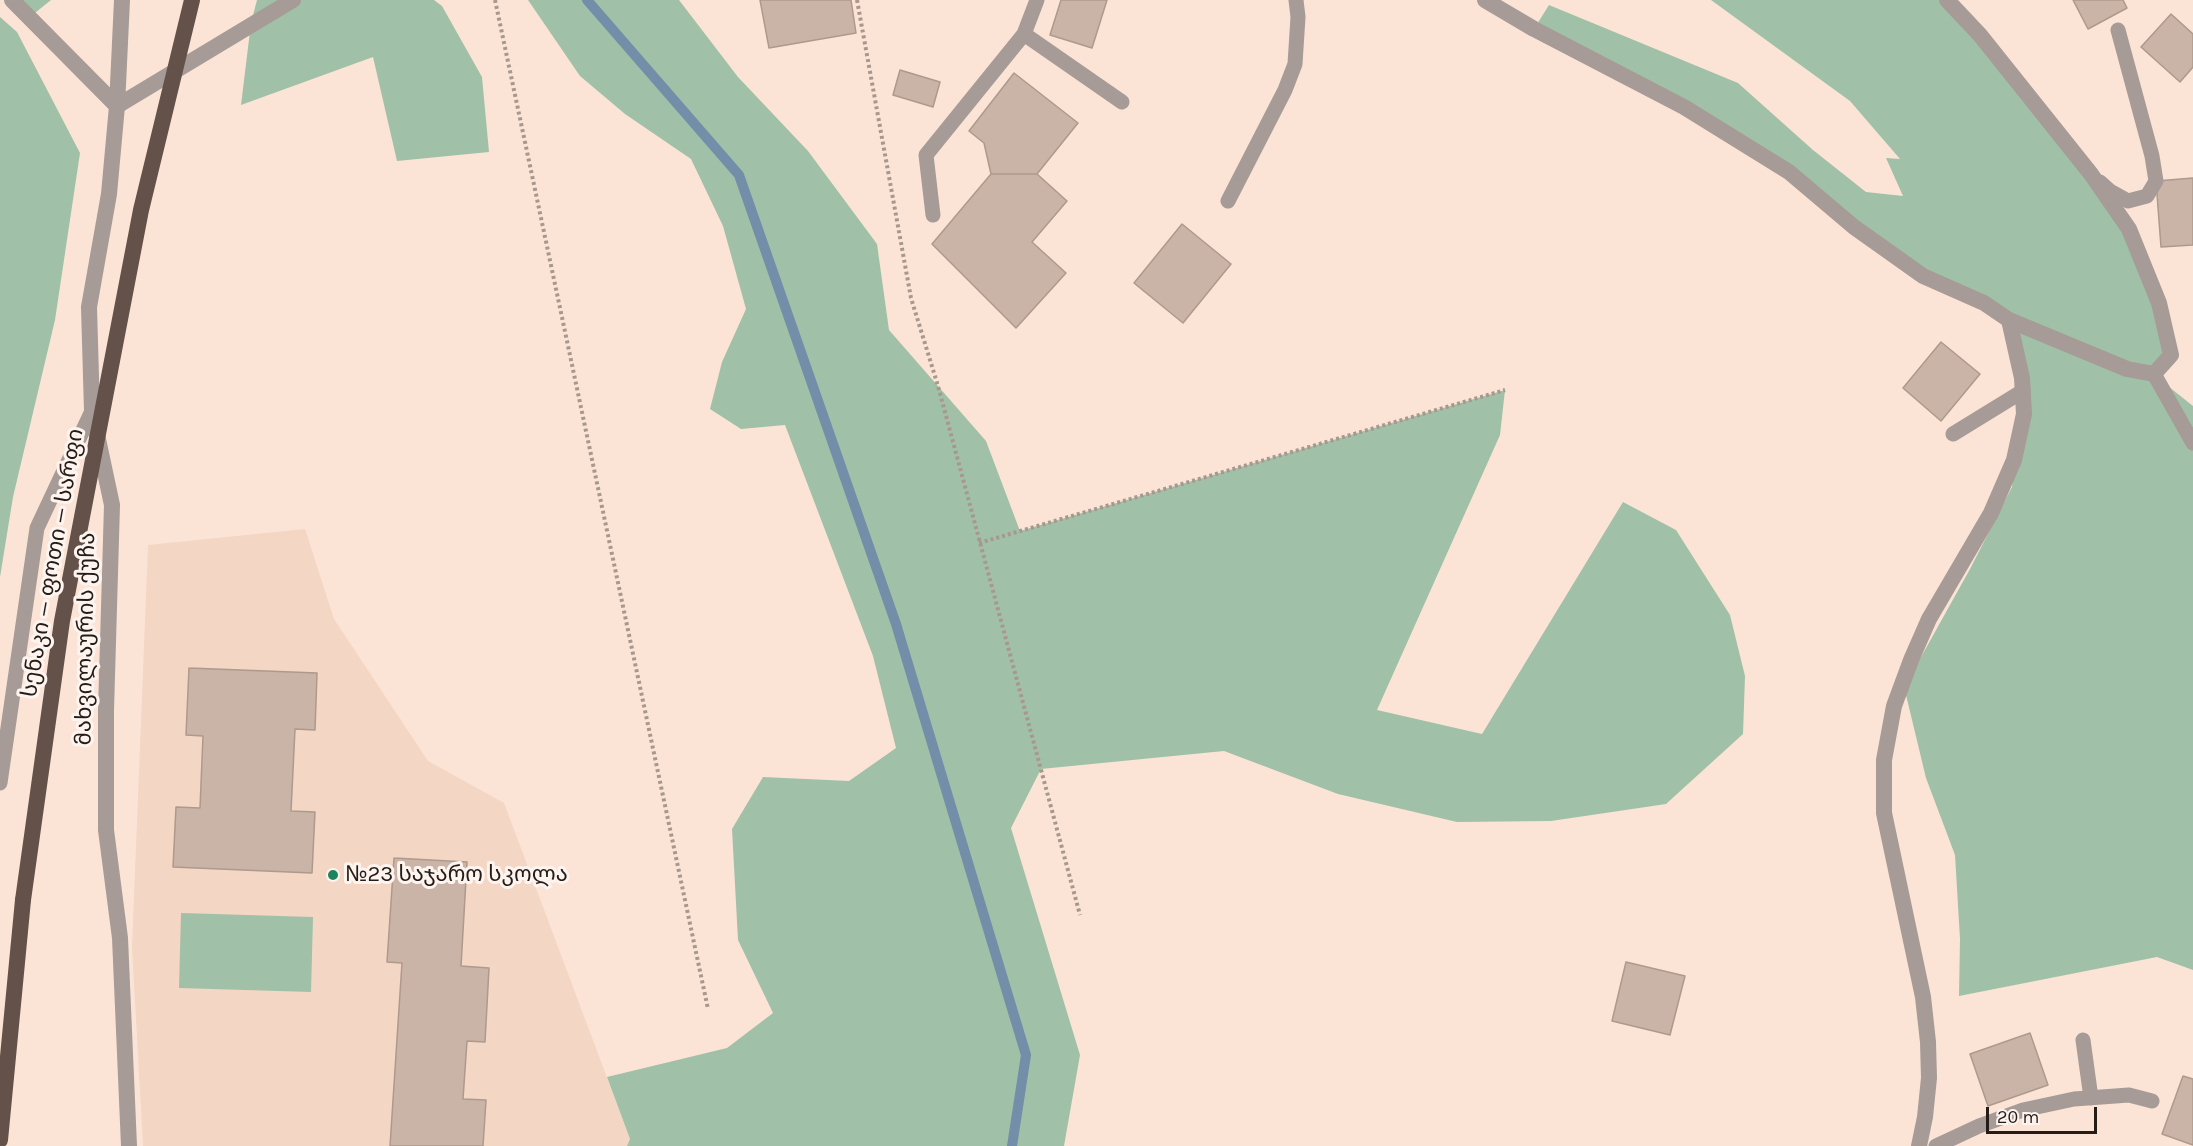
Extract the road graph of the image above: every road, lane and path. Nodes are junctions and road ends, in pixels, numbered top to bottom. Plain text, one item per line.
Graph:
1 (12, 0) edge
2 (122, 0) edge
3 (192, 0) edge
4 (293, 0) edge
5 (495, 0) edge
6 (857, 0) edge
7 (1037, 0) edge
8 (1296, 0) edge
9 (1485, 0) edge
10 (1947, 0) edge
11 (2118, 30) dead end
12 (1024, 34) junction
13 (1122, 102) dead end
14 (117, 106) junction
15 (2091, 174) junction
16 (1227, 201) dead end
17 (933, 215) dead end
18 (2009, 320) junction
19 (2154, 375) junction
20 (1505, 390) dead end
21 (2023, 392) junction
22 (92, 411) junction
23 (1953, 434) dead end
24 (2193, 443) edge
25 (979, 543) junction
26 (0, 783) edge
27 (1080, 915) dead end
28 (708, 1010) dead end
29 (2083, 1040) dead end
30 (2091, 1098) junction
31 (2152, 1101) dead end
32 (0, 1140) edge
33 (129, 1146) edge
34 (1919, 1146) edge
35 (1936, 1146) edge

1 - 14 street
2 - 14 street, მახვილაურის ქუჩა
3 - 32 highway, სენაკი — ფოთი — სარფი, bridge
4 - 14 street
5 - 28 path
6 - 25 path
7 - 12 lane
8 - 16 lane
9 - 18 street
10 - 15 street
11 - 15 lane
12 - 13 lane
12 - 17 lane
14 - 22 street, მახვილაურის ქუჩა
15 - 19 street
18 - 19 street
18 - 21 street
19 - 24 lane
20 - 25 path
21 - 23 lane
21 - 34 street
22 - 26 lane
22 - 33 street, მახვილაურის ქუჩა
25 - 27 path
29 - 30 lane
30 - 31 lane
30 - 35 lane

